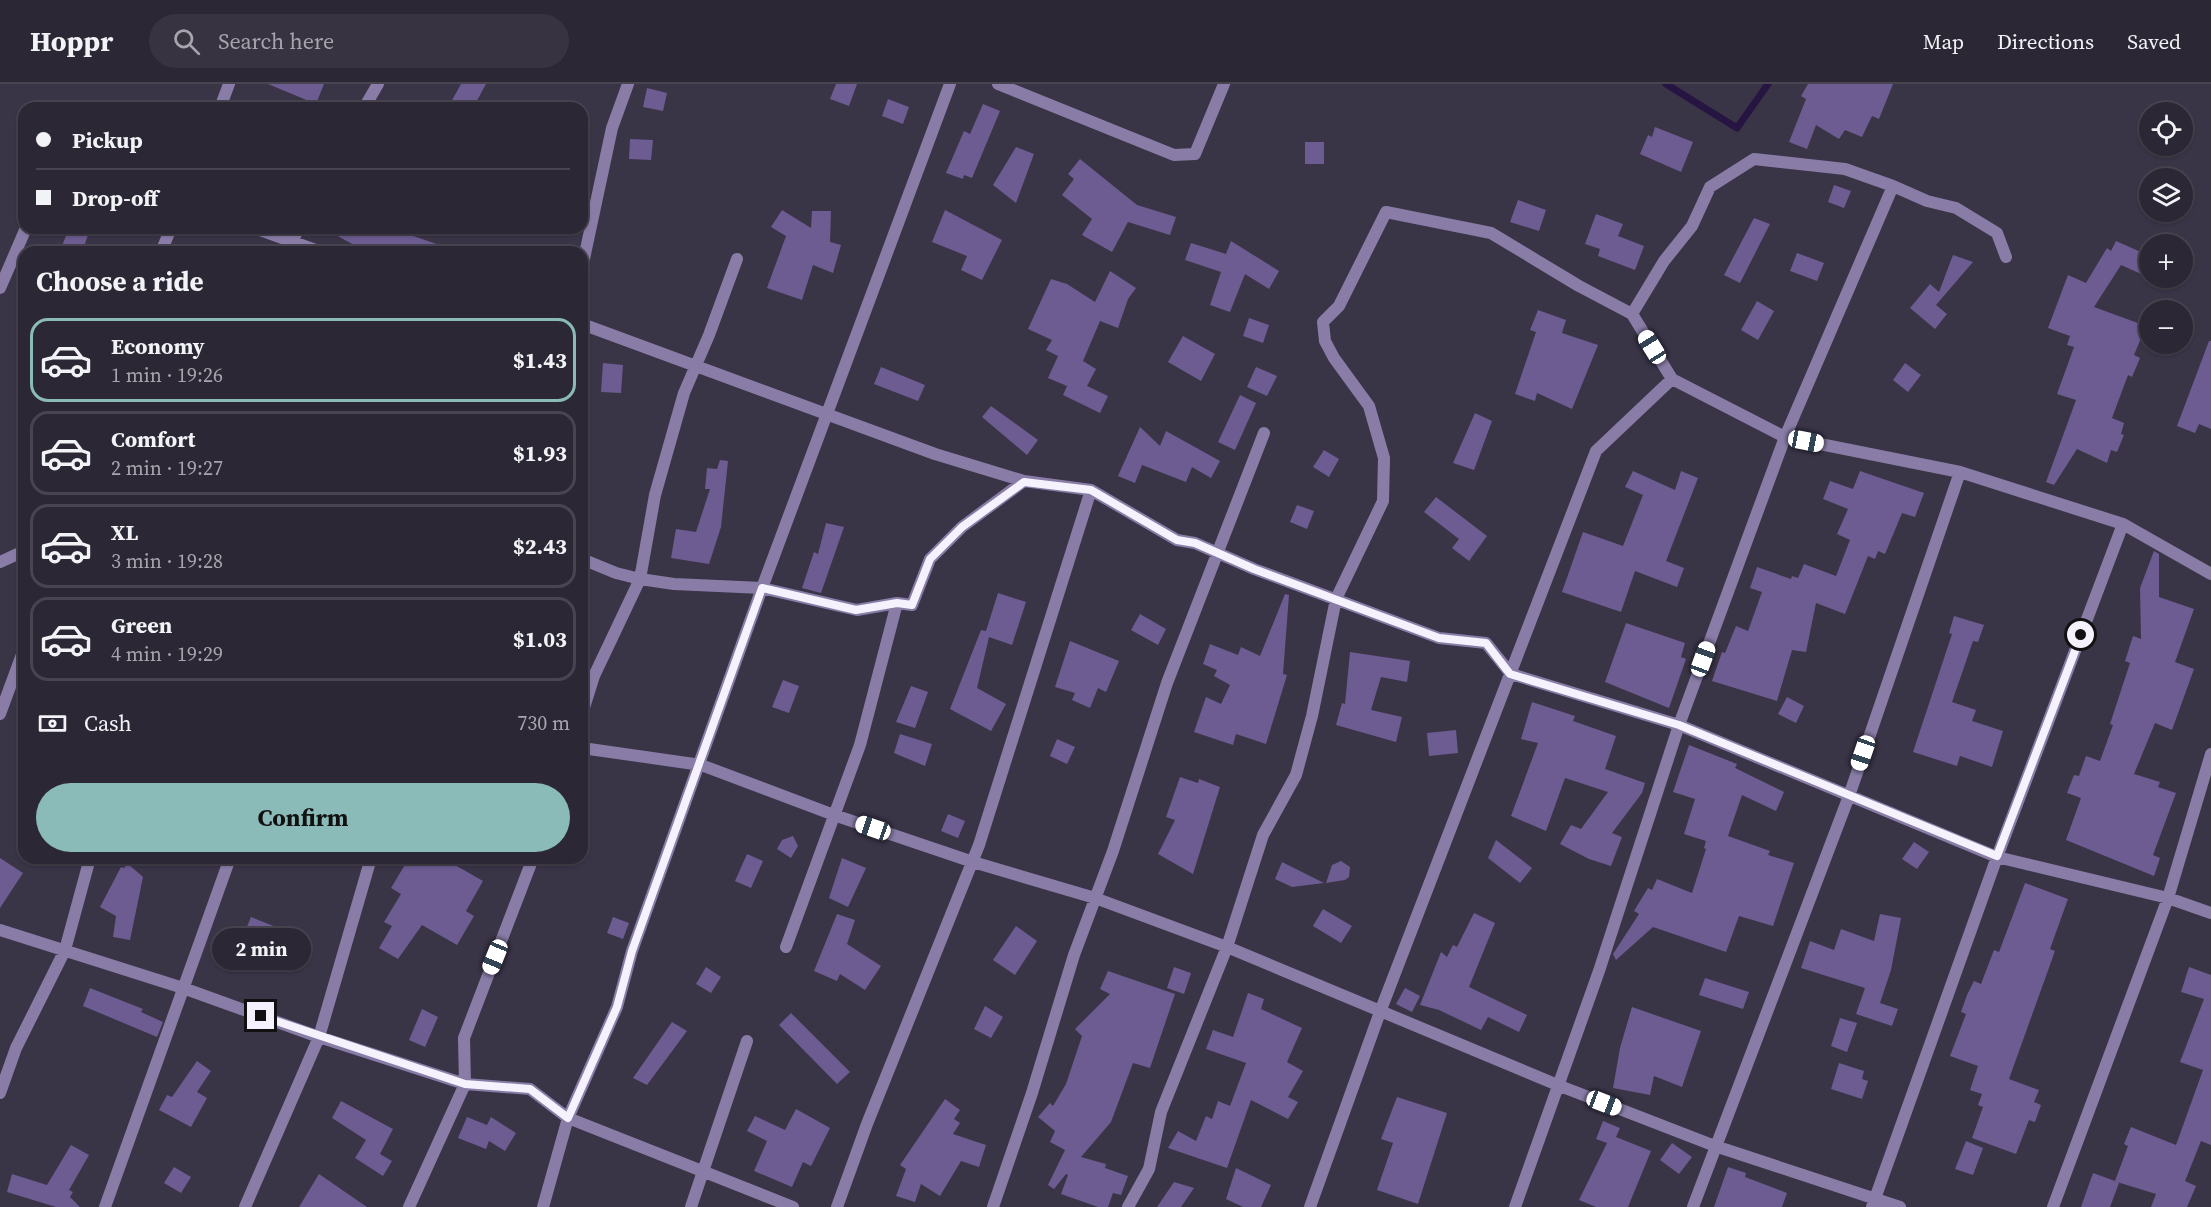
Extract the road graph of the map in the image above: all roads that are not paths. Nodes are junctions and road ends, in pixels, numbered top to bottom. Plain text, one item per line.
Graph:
1 (229, 84) edge
2 (378, 84) edge
3 (628, 84) edge
4 (950, 84) edge
5 (998, 84) edge
6 (1224, 84) edge
7 (222, 102) edge
8 (368, 102) edge
9 (1893, 186) junction
10 (265, 234) edge
11 (18, 246) edge
12 (288, 246) edge
13 (587, 246) edge
14 (2006, 257) dead end
15 (737, 259) dead end
16 (0, 288) edge
17 (1632, 314) junction
18 (588, 326) edge
19 (696, 366) junction
20 (1672, 379) junction
21 (828, 416) junction
22 (1264, 433) dead end
23 (1785, 437) junction
24 (1960, 472) junction
25 (1024, 482) junction
26 (1091, 490) junction
27 (2123, 524) junction
28 (18, 554) edge
29 (1219, 554) junction
30 (588, 561) edge
31 (0, 562) edge
32 (2211, 574) edge
33 (640, 579) junction
34 (762, 588) junction
35 (1336, 599) junction
36 (897, 603) junction
37 (18, 665) edge
38 (1510, 674) junction
39 (588, 695) edge
40 (0, 714) edge
41 (1679, 725) junction
42 (588, 749) edge
43 (2211, 754) edge
44 (701, 765) junction
45 (1849, 796) junction
46 (834, 815) junction
47 (1997, 856) junction
48 (973, 862) junction
49 (88, 864) edge
50 (229, 864) edge
51 (369, 864) edge
52 (531, 864) edge
53 (1095, 897) junction
54 (2168, 898) junction
55 (2211, 913) edge
56 (0, 930) edge
57 (786, 947) dead end
58 (1227, 947) junction
59 (65, 950) junction
60 (183, 988) junction
61 (1380, 1012) junction
62 (319, 1037) junction
63 (747, 1041) dead end
64 (465, 1084) junction
65 (1560, 1086) junction
66 (0, 1094) edge
67 (568, 1118) junction
68 (1715, 1146) junction
69 (705, 1172) junction
70 (1874, 1202) edge
71 (105, 1207) edge
72 (245, 1207) edge
73 (409, 1207) edge
74 (543, 1207) edge
75 (691, 1207) edge
76 (793, 1207) edge
77 (837, 1207) edge
78 (993, 1207) edge
79 (1128, 1207) edge
80 (1310, 1207) edge
81 (1515, 1207) edge
82 (1693, 1207) edge
83 (1900, 1207) edge
84 (2053, 1207) edge

1 - 7 street
2 - 8 street
3 - 13 street
4 - 21 street
5 - 6 street
9 - 14 street
9 - 17 street
9 - 23 street
10 - 12 street
11 - 16 street
15 - 19 street
17 - 20 street
17 - 35 street
18 - 19 street
19 - 21 street
19 - 33 street
20 - 23 street
20 - 38 street
21 - 25 street
21 - 34 street
22 - 29 street
23 - 24 street
23 - 41 street
24 - 27 street
24 - 45 street
25 - 26 street
25 - 36 street
26 - 29 street
26 - 48 street
27 - 32 street
27 - 47 street
28 - 31 street
29 - 35 street
29 - 53 street
30 - 33 street
33 - 34 street
33 - 39 street
34 - 36 street
34 - 44 street
35 - 38 street
35 - 58 street
36 - 46 street
37 - 40 street
38 - 41 street
38 - 61 street
41 - 45 street
41 - 65 street
42 - 44 street
43 - 54 street
44 - 46 street
44 - 67 street
45 - 47 street
45 - 68 street
46 - 48 street
46 - 57 street
47 - 54 street
47 - 70 street
48 - 53 street
48 - 77 street
49 - 59 street
50 - 60 street
51 - 62 street
52 - 64 street
53 - 58 street
53 - 78 street
54 - 55 street
54 - 84 street
56 - 59 street
58 - 61 street
58 - 79 street
59 - 60 street
59 - 66 street
60 - 62 street
60 - 71 street
61 - 65 street
61 - 80 street
62 - 64 street
62 - 72 street
63 - 69 street
64 - 67 street
64 - 73 street
65 - 68 street
65 - 81 street
67 - 69 street
67 - 74 street
68 - 70 street
68 - 82 street
69 - 75 street
69 - 76 street
70 - 83 street

